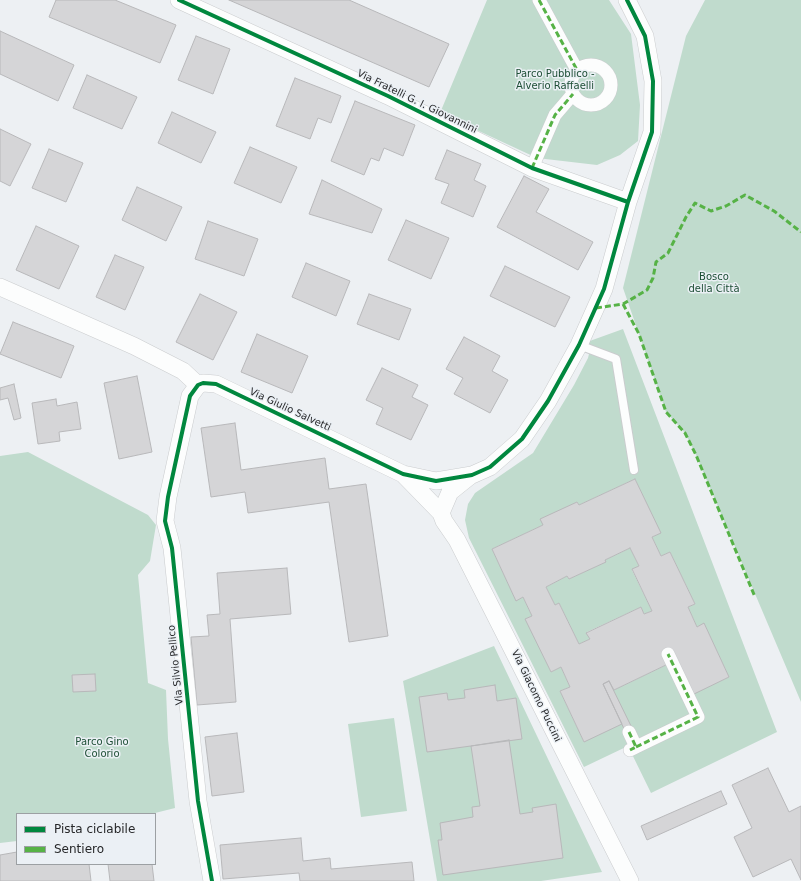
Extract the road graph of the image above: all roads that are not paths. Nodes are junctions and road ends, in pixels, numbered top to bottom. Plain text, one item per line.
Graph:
1 (178, 0) edge
2 (539, 0) edge
3 (627, 0) edge
4 (578, 70) junction
5 (572, 94) junction
6 (532, 168) junction
7 (628, 202) junction
8 (0, 287) edge
9 (579, 345) junction
10 (198, 385) junction
11 (634, 470) dead end
12 (403, 474) junction
13 (472, 475) junction
14 (441, 513) junction
15 (668, 654) dead end
16 (629, 732) dead end
17 (212, 881) edge
18 (630, 881) edge

1 - 6 street, Via Fratelli G. I. Giovannini
2 - 4 street
3 - 7 street
4 - 5 street
4 - 5 street
5 - 6 street
6 - 7 street, Via Fratelli G. I. Giovannini
7 - 9 street
8 - 10 street
9 - 11 lane
9 - 13 street
10 - 12 street, Via Giulio Salvetti
10 - 17 street, Via Silvio Pellico
12 - 13 street, Via Giulio Salvetti
12 - 14 street, Via Giacomo Puccini
13 - 14 street
14 - 18 street, Via Giacomo Puccini
15 - 16 street

